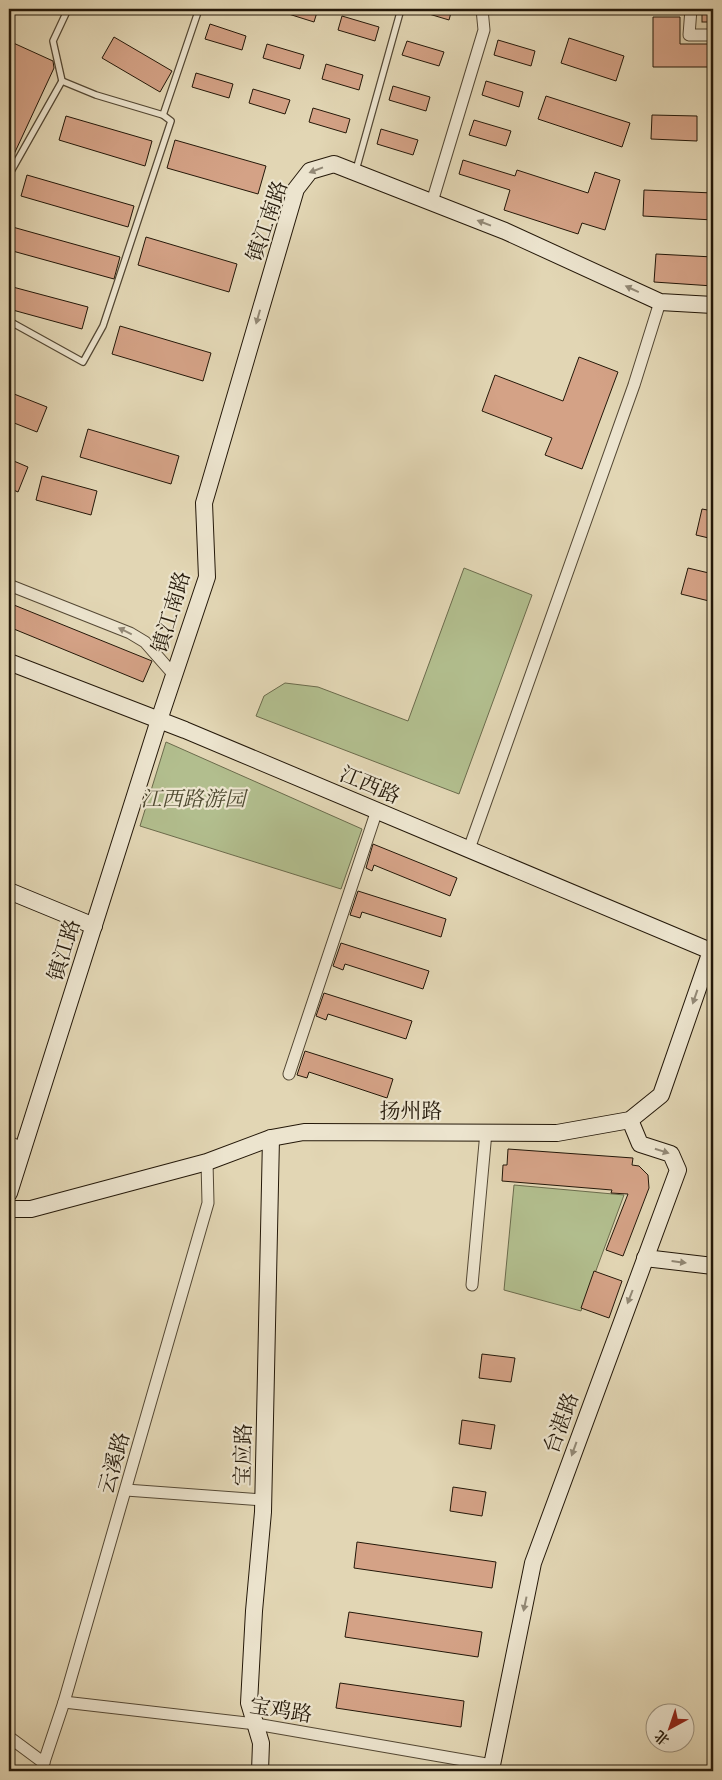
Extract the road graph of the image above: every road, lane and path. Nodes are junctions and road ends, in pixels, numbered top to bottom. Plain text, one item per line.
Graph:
1 (68, 9) edge
2 (199, 9) edge
3 (402, 9) edge
4 (482, 9) edge
5 (690, 9) edge
6 (713, 35) edge
7 (62, 81) junction
8 (164, 116) junction
9 (356, 172) junction
10 (9, 175) edge
11 (432, 202) junction
12 (660, 302) junction
13 (713, 305) edge
14 (9, 322) edge
15 (9, 585) edge
16 (9, 662) edge
17 (174, 675) junction
18 (159, 720) junction
19 (377, 810) junction
20 (469, 849) junction
21 (9, 891) edge
22 (94, 926) junction
23 (712, 952) edge
24 (289, 1074) dead end
25 (630, 1120) junction
26 (486, 1132) junction
27 (271, 1138) junction
28 (9, 1142) edge
29 (24, 1150) junction
30 (207, 1162) junction
31 (9, 1193) edge
32 (9, 1209) edge
33 (645, 1258) junction
34 (713, 1266) edge
35 (472, 1285) dead end
36 (126, 1490) junction
37 (263, 1500) junction
38 (64, 1702) junction
39 (256, 1724) junction
40 (9, 1737) edge
41 (42, 1767) edge
42 (492, 1768) edge
43 (260, 1771) edge

1 - 7 lane
2 - 8 lane
3 - 9 lane
4 - 11 street
5 - 6 street
7 - 8 lane
7 - 10 lane
8 - 14 lane
9 - 11 street, 镇江南路
9 -> 17 street, 镇江南路
12 -> 11 street, 镇江南路
12 - 13 street, 镇江南路
12 - 20 street
17 -> 15 street, 镇江南路
16 - 18 street, 江西路
17 - 18 street, 镇江南路
18 - 19 street, 江西路
18 - 22 street, 镇江路
19 - 20 street, 江西路
19 - 24 street
20 - 23 street, 江西路
21 - 22 street
22 - 29 street, 镇江路
23 -> 25 street, 扬州路
25 - 26 street, 扬州路
25 -> 33 street, 台湛路
26 - 27 street, 扬州路
26 - 35 street
27 - 30 street, 扬州路
27 - 37 street, 宝应路
28 - 29 street
29 - 31 street, 镇江路
30 - 32 street, 扬州路
30 - 36 street, 云溪路
33 -> 34 street
33 -> 42 street, 台湛路
36 - 37 street
36 - 38 street, 云溪路
37 - 39 street, 宝应路
38 - 39 street, 宝鸡路
38 - 41 street, 云溪路
39 - 42 street, 宝鸡路
39 - 43 street, 宝应路
40 - 41 street

